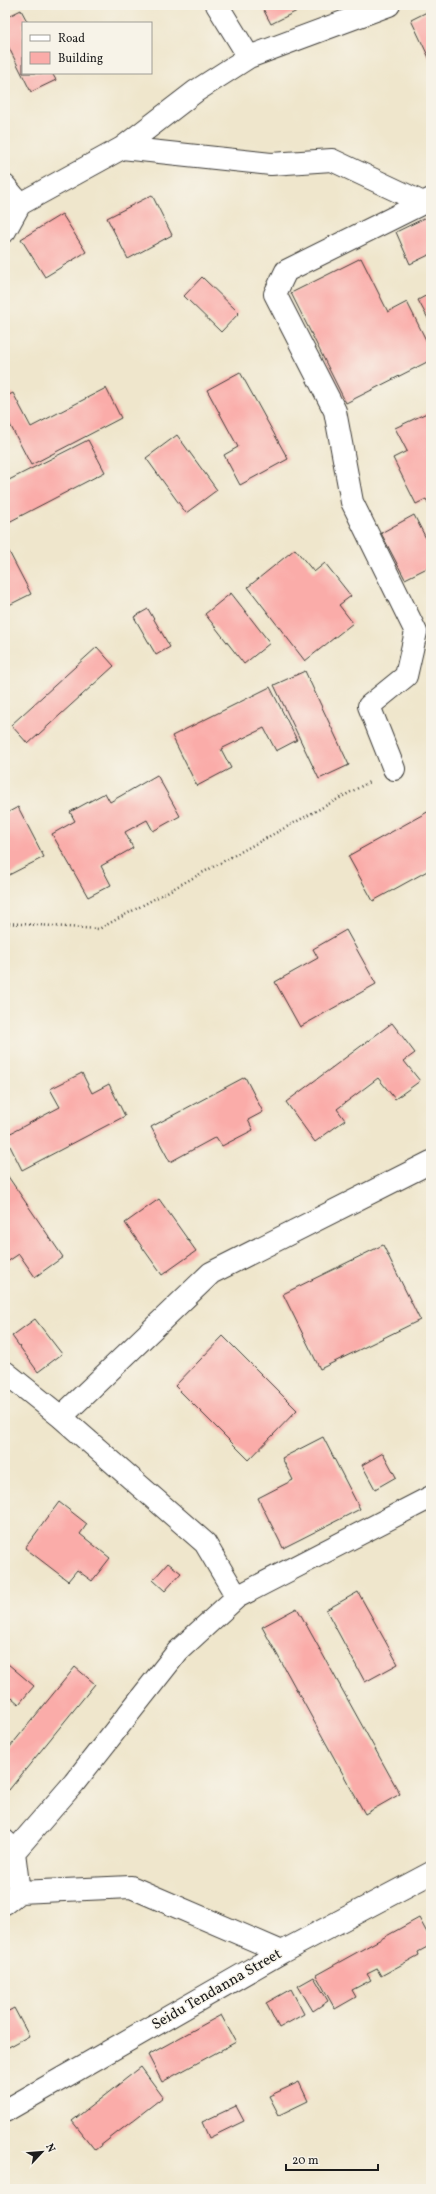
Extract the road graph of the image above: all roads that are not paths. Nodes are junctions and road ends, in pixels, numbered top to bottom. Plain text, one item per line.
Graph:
1 (217, 5) edge
2 (389, 5) edge
3 (249, 57) junction
4 (122, 148) junction
5 (5, 186) edge
6 (426, 201) edge
7 (20, 204) junction
8 (5, 231) edge
9 (394, 769) road end
10 (431, 1162) edge
11 (5, 1372) edge
12 (61, 1417) junction
13 (431, 1497) edge
14 (237, 1598) junction
15 (9, 1847) edge
16 (431, 1873) edge
17 (12, 1898) edge
18 (282, 1952) junction
19 (5, 2111) edge

1 - 3 street
2 - 3 street
3 - 4 street
4 - 6 street
4 - 7 street
5 - 7 street
6 - 9 street
7 - 8 street
10 - 12 street
11 - 12 street
12 - 14 street
13 - 14 street
14 - 15 street
15 - 17 street
16 - 18 street, Seidu Tendanna Street
17 - 18 street
18 - 19 street, Seidu Tendanna Street

